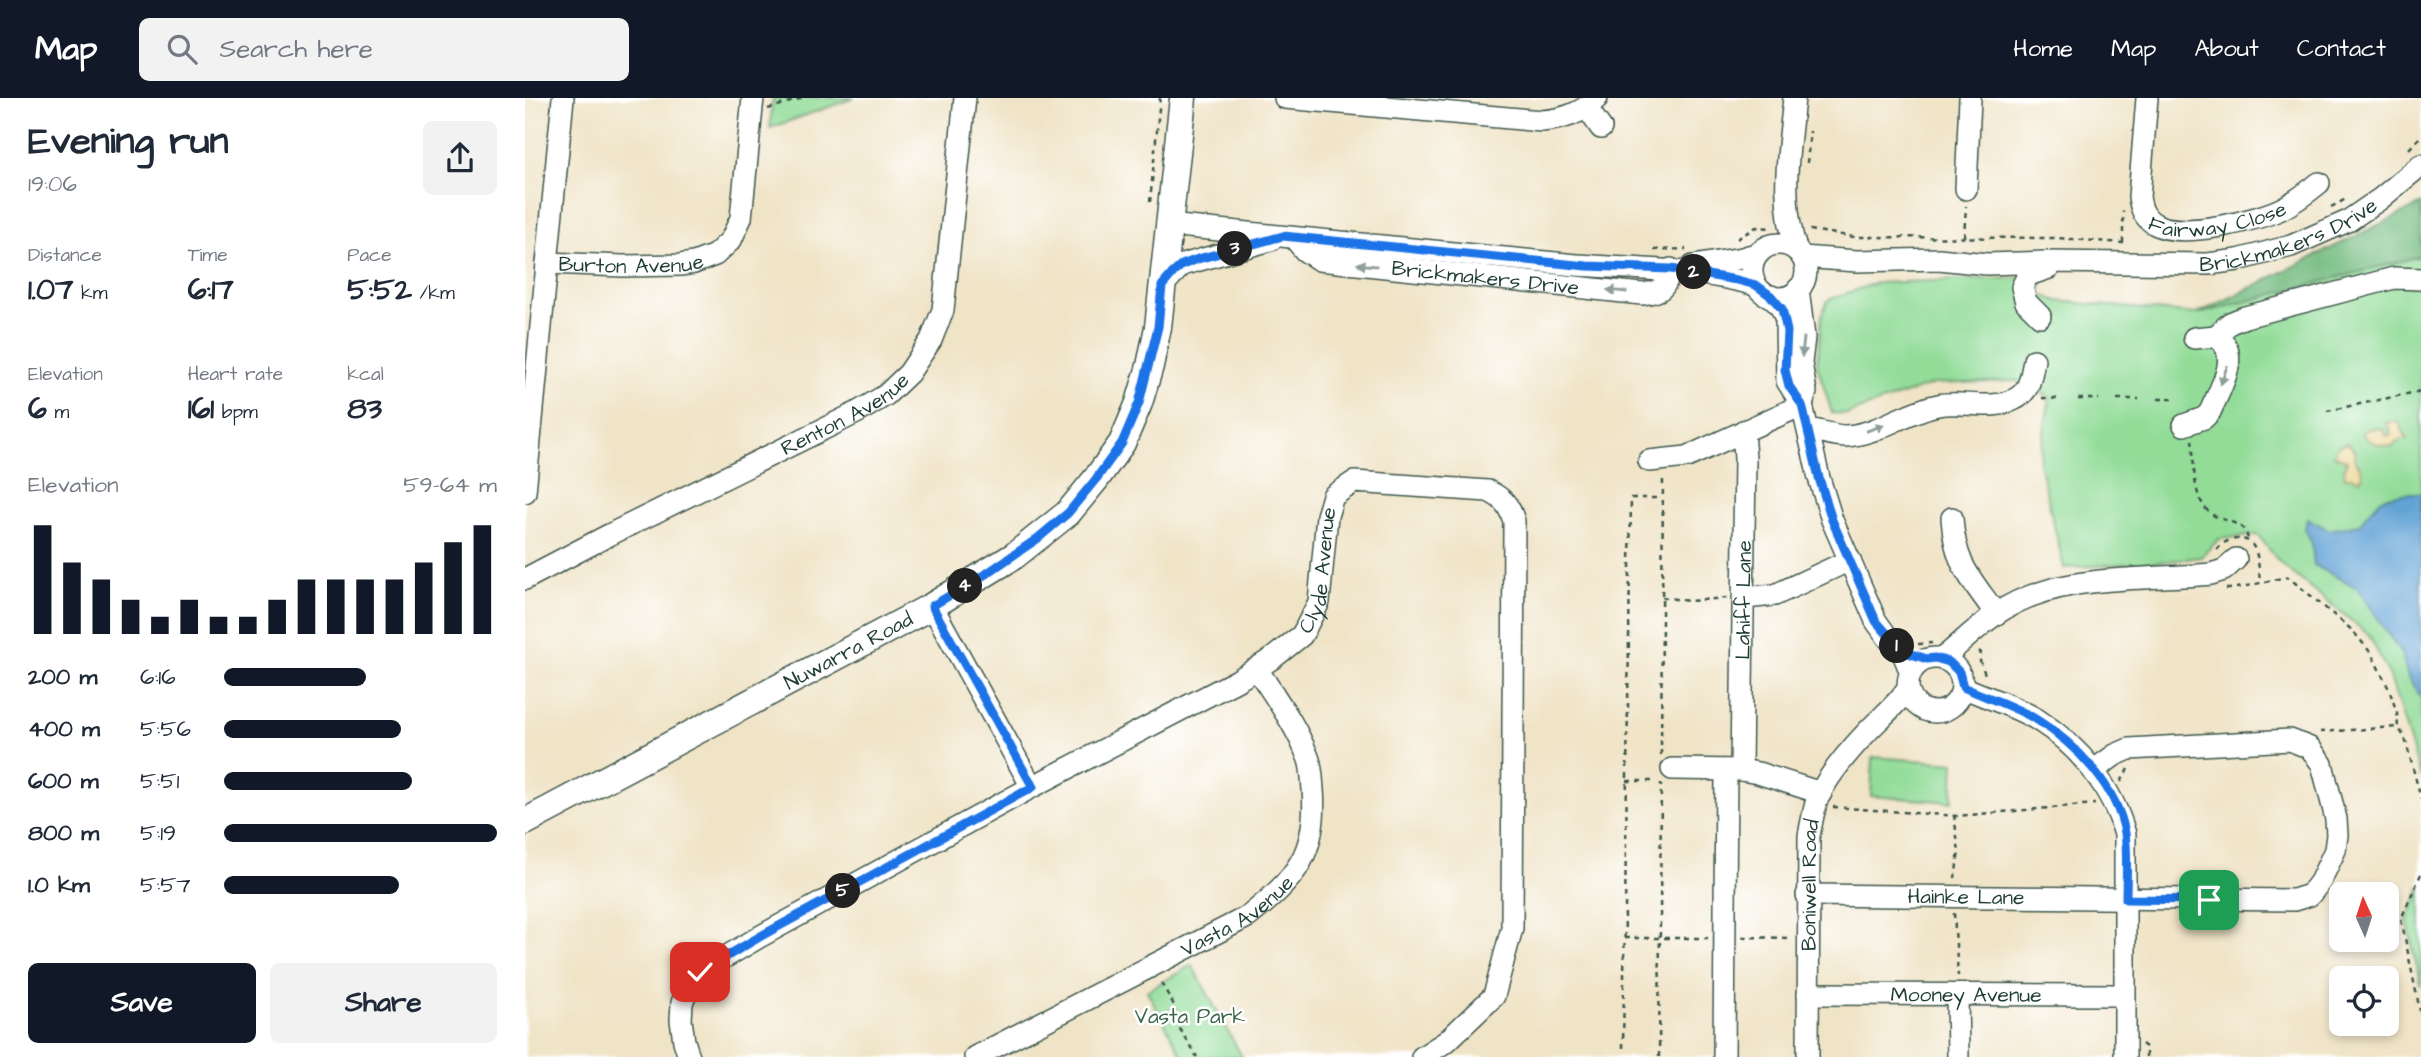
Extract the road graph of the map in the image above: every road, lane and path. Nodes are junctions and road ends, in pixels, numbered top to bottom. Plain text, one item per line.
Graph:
1 (563, 98) edge
2 (803, 98) edge
3 (965, 98) edge
4 (1160, 98) edge
5 (1183, 98) edge
6 (1285, 98) edge
7 (1794, 98) edge
8 (1970, 98) edge
9 (2147, 98) edge
10 (1411, 103) edge
11 (1592, 103) edge
12 (752, 105) edge
13 (1811, 124) dead end
14 (1601, 128) dead end
15 (2421, 136) edge
16 (2414, 158) edge
17 (1806, 175) dead end
18 (2319, 183) dead end
19 (1966, 189) joint
20 (1785, 195) junction
21 (2347, 198) dead end
22 (1149, 201) dead end
23 (2328, 209) dead end
24 (1168, 225) junction
25 (1756, 227) dead end
26 (1805, 229) dead end
27 (1288, 237) junction
28 (1964, 237) junction
29 (1731, 242) dead end
30 (1693, 248) dead end
31 (1650, 250) dead end
32 (1762, 250) junction
33 (1799, 254) junction
34 (2137, 254) junction
35 (1939, 259) junction
36 (1857, 261) junction
37 (547, 263) junction
38 (1987, 264) junction
39 (2079, 264) junction
40 (1671, 269) junction
41 (2421, 279) edge
42 (1162, 286) junction
43 (1800, 286) junction
44 (1763, 291) junction
45 (2216, 336) junction
46 (2194, 338) dead end
47 (2033, 360) dead end
48 (2421, 391) edge
49 (2043, 399) dead end
50 (2060, 399) dead end
51 (2078, 399) dead end
52 (2099, 399) dead end
53 (2117, 399) dead end
54 (2139, 399) dead end
55 (2158, 399) dead end
56 (2176, 399) dead end
57 (1802, 405) junction
58 (2327, 411) dead end
59 (1809, 429) junction
60 (1743, 431) junction
61 (2188, 431) joint
62 (1658, 460) joint
63 (525, 492) edge
64 (1663, 499) junction
65 (1952, 517) dead end
66 (2248, 541) dead end
67 (2236, 559) dead end
68 (1850, 560) junction
69 (527, 572) edge
70 (2227, 589) dead end
71 (1662, 597) junction
72 (1744, 598) junction
73 (932, 606) junction
74 (1983, 629) junction
75 (1925, 651) junction
76 (1257, 669) junction
77 (1909, 681) junction
78 (1963, 683) junction
79 (1989, 684) dead end
80 (2004, 705) junction
81 (1953, 706) junction
82 (1925, 711) junction
83 (2398, 727) junction
84 (1868, 731) junction
85 (2305, 746) junction
86 (2124, 751) junction
87 (1664, 768) junction
88 (1734, 770) junction
89 (2094, 770) junction
90 (1627, 781) junction
91 (1033, 787) junction
92 (2115, 788) junction
93 (1818, 799) junction
94 (2421, 799) edge
95 (1954, 816) junction
96 (525, 822) edge
97 (2421, 874) edge
98 (1954, 885) dead end
99 (1807, 895) junction
100 (2126, 899) junction
101 (1954, 912) dead end
102 (1660, 937) junction
103 (1718, 937) dead end
104 (1732, 937) dead end
105 (1624, 938) junction
106 (1795, 938) dead end
107 (1148, 968) junction
108 (1957, 988) junction
109 (1808, 994) junction
110 (2124, 995) junction
111 (2421, 1016) edge
112 (2138, 1039) dead end
113 (1623, 1048) dead end
114 (689, 1057) edge
115 (975, 1057) edge
116 (1197, 1057) edge
117 (1422, 1057) edge
118 (1659, 1057) edge
119 (1724, 1057) edge
120 (1808, 1057) edge
121 (1958, 1057) edge
122 (2125, 1057) edge
123 (2146, 1057) edge

1 - 37 street
2 - 12 path
3 - 69 street, Renton Avenue
4 - 22 path
5 - 24 main road, Nuwarra Road
6 - 10 street
7 - 20 street
8 - 19 street
9 - 18 street, Fairway Close
10 - 11 street
11 - 14 street
12 - 37 street, Burton Avenue
13 - 17 path
15 - 16 path
16 - 34 street, Brickmakers Drive
19 - 28 path
20 - 32 street
20 - 33 street
21 - 23 path
24 - 27 street, Brickmakers Drive
24 - 42 main road, Nuwarra Road
25 - 29 path
26 - 28 path
27 - 40 street, Brickmakers Drive
27 - 42 street
28 - 34 path
30 - 31 path
32 - 33 street
32 - 40 street, Brickmakers Drive
32 - 44 street
33 - 36 street, Brickmakers Drive
33 - 43 street
34 - 35 street, Brickmakers Drive
34 - 39 street, Brickmakers Drive
35 - 36 street, Brickmakers Drive
35 - 38 street, Brickmakers Drive
36 - 43 street, Brickmakers Drive
37 - 63 street
38 - 39 street, Brickmakers Drive
38 - 39 street
40 - 44 street, Brickmakers Drive
41 - 45 street
42 - 73 main road, Nuwarra Road
43 - 44 street
43 -> 57 street
44 - 57 street
45 - 46 street
45 -> 61 street
59 -> 47 street
48 - 58 path
49 - 50 path
51 - 52 path
53 - 54 path
55 - 56 path
57 - 59 street
57 - 60 street
59 - 68 street
60 - 62 street
60 - 72 street, Lahiff Lane
61 - 66 path
62 - 64 path
64 - 71 path
64 - 90 path
65 - 74 street
67 - 74 street
68 - 72 street
68 - 75 street
70 - 83 path
71 - 72 path
71 - 87 path
72 - 88 street, Lahiff Lane
73 - 91 street
73 - 96 main road, Nuwarra Road
74 - 75 street
74 - 78 street
74 - 79 path
75 - 77 street
75 - 78 street
76 - 91 street, Clyde Avenue
76 - 107 street, Vasta Avenue
76 - 117 street, Clyde Avenue
77 - 82 street
77 - 84 street, Boniwell Road
78 - 80 street
78 - 81 street
80 - 81 street
80 - 89 street
81 - 82 street
82 - 84 street, Boniwell Road
83 - 85 path
83 - 94 path
84 - 93 street, Boniwell Road
85 - 86 street
85 - 100 street, Hainke Lane
86 - 89 street
86 - 92 path
87 - 88 street
87 - 90 path
87 - 102 path
88 - 93 street
88 - 119 street, Lahiff Lane
89 - 92 street
90 - 105 path
91 - 114 street, Clyde Avenue
92 - 95 path
92 - 100 street
93 - 95 path
93 - 99 street, Boniwell Road
95 - 98 path
97 - 111 path
99 - 100 street, Hainke Lane
99 - 109 street, Boniwell Road
100 - 110 street
101 - 108 path
102 - 103 path
102 - 105 path
102 - 118 path
104 - 106 path
105 - 113 path
107 - 115 street, Vasta Avenue
107 - 116 path
108 - 109 street, Mooney Avenue
108 - 110 street, Mooney Avenue
108 - 121 street
109 - 120 street, Boniwell Road
110 - 122 street
112 - 123 path

